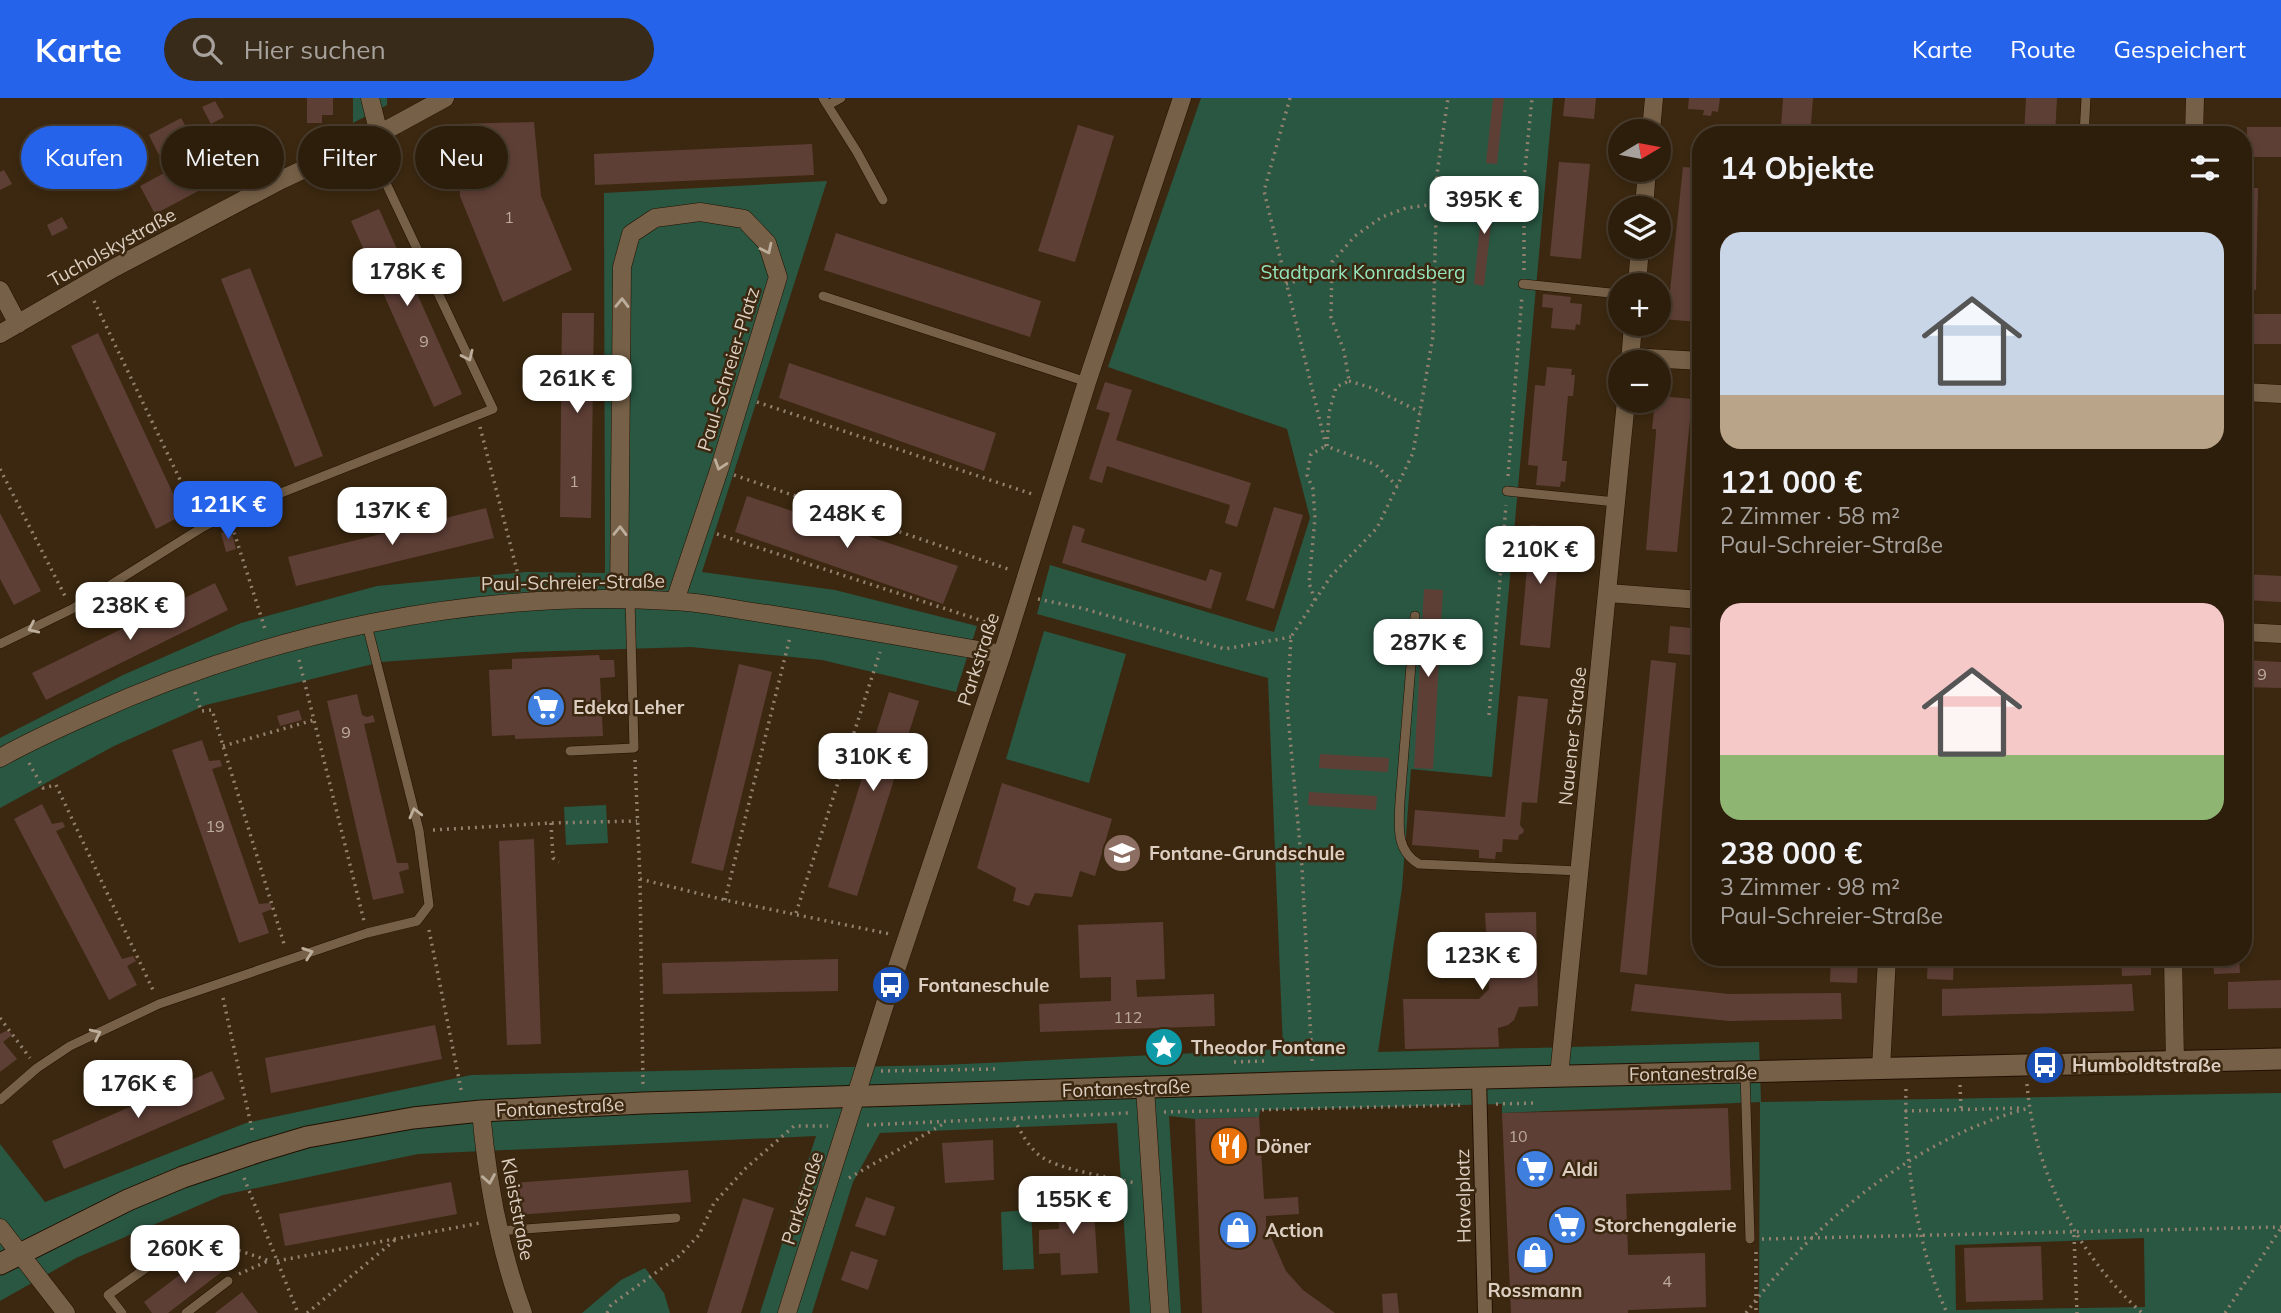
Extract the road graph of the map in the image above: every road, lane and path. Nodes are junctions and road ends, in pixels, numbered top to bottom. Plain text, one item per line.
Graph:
1 (370, 98) edge
2 (445, 98) edge
3 (841, 98) edge
4 (1182, 98) edge
5 (1290, 98) edge
6 (1448, 98) edge
7 (1532, 98) edge
8 (1654, 98) edge
9 (2086, 98) edge
10 (2195, 98) edge
11 (826, 102) edge
12 (1652, 119) edge
13 (371, 126) edge
14 (394, 126) edge
15 (2084, 126) edge
16 (2194, 126) edge
17 (298, 172) edge
18 (395, 189) edge
19 (883, 200) dead end
20 (1436, 204) junction
21 (1331, 271) junction
22 (86, 283) junction
23 (1523, 284) junction
24 (1286, 285) junction
25 (0, 290) edge
26 (1608, 293) edge
27 (823, 296) dead end
28 (18, 324) junction
29 (0, 334) edge
30 (1671, 361) edge
31 (1692, 361) edge
32 (1349, 380) junction
33 (1087, 382) junction
34 (2252, 392) edge
35 (2281, 394) edge
36 (741, 397) junction
37 (1420, 412) junction
38 (1625, 413) edge
39 (477, 416) junction
40 (1326, 447) junction
41 (0, 469) edge
42 (719, 470) junction
43 (1397, 486) junction
44 (1507, 491) junction
45 (1052, 501) junction
46 (1616, 502) junction
47 (228, 514) junction
48 (203, 527) junction
49 (698, 527) junction
50 (1027, 575) junction
51 (1608, 593) junction
52 (1021, 596) junction
53 (624, 599) junction
54 (1692, 599) edge
55 (1315, 600) junction
56 (524, 601) junction
57 (675, 601) junction
58 (72, 609) junction
59 (1415, 616) dead end
60 (795, 619) junction
61 (367, 625) junction
62 (1010, 630) junction
63 (2252, 632) edge
64 (885, 634) junction
65 (2281, 634) edge
66 (1290, 637) junction
67 (294, 641) junction
68 (0, 644) edge
69 (271, 646) junction
70 (1002, 654) junction
71 (188, 673) junction
72 (1489, 715) dead end
73 (314, 720) junction
74 (20, 746) junction
75 (223, 746) junction
76 (634, 748) junction
77 (570, 751) dead end
78 (0, 758) edge
79 (638, 821) junction
80 (551, 822) junction
81 (419, 830) junction
82 (559, 862) dead end
83 (1580, 871) junction
84 (640, 879) junction
85 (725, 900) junction
86 (796, 913) junction
87 (421, 916) junction
88 (367, 933) junction
89 (907, 938) junction
90 (289, 959) junction
91 (1887, 966) edge
92 (2173, 966) edge
93 (220, 982) junction
94 (159, 1004) junction
95 (0, 1018) edge
96 (2281, 1059) edge
97 (1312, 1061) dead end
98 (2175, 1062) junction
99 (2025, 1065) junction
100 (37, 1068) junction
101 (1881, 1068) junction
102 (1906, 1068) junction
103 (1001, 1069) dead end
104 (865, 1071) junction
105 (1745, 1072) junction
106 (1559, 1076) junction
107 (1479, 1077) junction
108 (1960, 1083) dead end
109 (1146, 1088) junction
110 (857, 1097) junction
111 (0, 1100) edge
112 (643, 1103) junction
113 (1536, 1103) dead end
114 (1480, 1105) junction
115 (2029, 1108) junction
116 (1961, 1110) junction
117 (1905, 1111) junction
118 (472, 1112) junction
119 (1147, 1112) junction
120 (1014, 1119) junction
121 (947, 1122) junction
122 (848, 1126) junction
123 (246, 1155) junction
124 (1909, 1163) junction
125 (1152, 1186) junction
126 (827, 1191) junction
127 (676, 1218) dead end
128 (497, 1225) junction
129 (0, 1228) edge
130 (2281, 1228) edge
131 (2074, 1232) junction
132 (1921, 1235) junction
133 (397, 1238) junction
134 (1813, 1238) junction
135 (187, 1239) joint
136 (1753, 1239) junction
137 (19, 1253) junction
138 (277, 1260) junction
139 (270, 1261) junction
140 (0, 1264) edge
141 (228, 1281) joint
142 (1756, 1300) junction
143 (66, 1313) edge
144 (122, 1313) edge
145 (186, 1313) edge
146 (298, 1313) edge
147 (307, 1313) edge
148 (523, 1313) edge
149 (607, 1313) edge
150 (787, 1313) edge
151 (1160, 1313) edge
152 (1485, 1313) edge
153 (1746, 1313) edge
154 (1756, 1313) edge
155 (1947, 1313) edge
156 (2077, 1313) edge
157 (2142, 1313) edge
158 (2225, 1313) edge

1 - 13 street
2 - 14 street, Tucholskystraße
3 - 11 lane
4 - 33 street, Parkstraße
5 - 24 path
6 - 20 path
7 - 23 path
8 - 12 street
9 - 15 lane
10 - 16 street
11 - 19 lane
17 - 22 street, Tucholskystraße
18 -> 39 lane
20 - 21 path
20 - 37 path
21 - 24 path
21 - 32 path
22 - 28 street, Tucholskystraße
22 - 48 path
23 - 26 lane
23 - 44 path
24 - 40 path
25 - 28 street
27 - 33 lane
28 - 29 street, Tucholskystraße
30 - 31 street
32 - 37 path
32 - 40 path
33 - 45 street, Parkstraße
34 - 35 street
36 -> 42 street, Paul-Schreier-Platz
36 - 45 path
53 -> 36 street, Paul-Schreier-Platz
37 - 43 path
38 - 46 street, Nauener Straße
39 - 47 lane
39 - 56 path
40 - 43 path
40 - 55 path
41 - 58 path
42 - 49 street, Paul-Schreier-Platz
42 - 50 path
43 - 55 path
44 - 46 lane
44 - 72 path
45 - 50 street, Parkstraße
46 - 51 street, Nauener Straße
47 - 48 lane
47 - 69 path
48 - 58 lane
49 - 57 street, Paul-Schreier-Platz
49 - 62 path
50 - 52 street, Parkstraße
51 - 54 street
51 - 83 street, Nauener Straße
52 - 62 street, Parkstraße
52 - 66 path
53 - 56 street, Paul-Schreier-Straße
53 - 57 street, Paul-Schreier-Straße
53 - 76 lane
55 - 66 path
56 - 61 street, Paul-Schreier-Straße
57 - 60 street, Paul-Schreier-Straße
58 -> 68 lane
59 - 83 lane
60 - 64 street, Paul-Schreier-Straße
60 - 85 path
61 - 67 street, Paul-Schreier-Straße
81 -> 61 lane
62 - 70 street, Parkstraße
63 - 65 street
64 - 70 street, Paul-Schreier-Straße
64 - 86 path
66 - 97 path
67 - 69 street, Paul-Schreier-Straße
67 - 73 path
69 - 71 street, Paul-Schreier-Straße
70 - 89 street, Parkstraße
71 - 74 street, Paul-Schreier-Straße
71 - 75 path
73 - 75 path
73 - 88 path
74 - 78 street, Paul-Schreier-Straße
74 - 94 path
75 - 90 path
76 - 77 lane
76 - 79 path
79 - 80 path
79 - 84 path
80 - 81 path
80 - 82 path
81 - 87 lane
83 - 106 street, Nauener Straße
84 - 85 path
84 - 112 path
85 - 86 path
86 - 89 path
87 - 88 lane
87 - 118 path
90 -> 88 lane
89 - 104 street, Parkstraße
90 - 93 lane
91 - 101 street
92 - 98 street
93 - 94 lane
93 - 123 path
100 -> 94 lane
95 - 100 path
96 - 98 street, Fontanestraße
98 - 99 street, Fontanestraße
99 - 102 street, Fontanestraße
99 - 115 path
100 - 111 lane
101 - 102 street, Fontanestraße
101 - 105 street, Fontanestraße
102 - 117 path
103 - 104 path
104 - 110 street, Parkstraße
105 - 106 street, Fontanestraße
105 - 136 lane
106 - 107 street, Fontanestraße
107 - 109 street, Fontanestraße
107 - 114 street, Havelplatz
108 - 116 path
109 - 110 street, Fontanestraße
109 - 119 street
110 - 112 street, Fontanestraße
110 - 122 street, Parkstraße
112 - 118 street, Fontanestraße
113 - 114 path
114 - 119 path
114 - 152 street, Havelplatz
115 - 116 path
115 - 124 path
115 - 131 path
116 - 117 path
117 - 124 path
118 - 123 street, Fontanestraße
118 -> 128 street, Kleiststraße
119 - 120 path
119 - 125 street
120 - 121 path
120 - 125 path
121 - 122 path
121 - 126 path
122 - 126 street, Parkstraße
122 - 149 path
123 - 137 street, Fontanestraße
123 - 138 path
124 - 132 path
124 - 134 path
125 - 151 street
126 - 150 street, Parkstraße
127 - 128 lane
128 - 133 path
128 - 148 street, Kleiststraße
129 - 137 street
130 - 131 path
130 - 158 path
131 - 132 path
131 - 156 path
131 - 157 path
132 - 134 path
132 - 155 path
133 - 138 path
133 - 147 path
134 - 136 path
134 - 142 path
135 - 139 path
135 - 144 lane
136 - 142 path
137 - 140 street, Fontanestraße
137 - 143 street
138 - 139 path
138 - 146 path
139 - 141 path
141 - 145 lane
142 - 153 path
142 - 154 path

